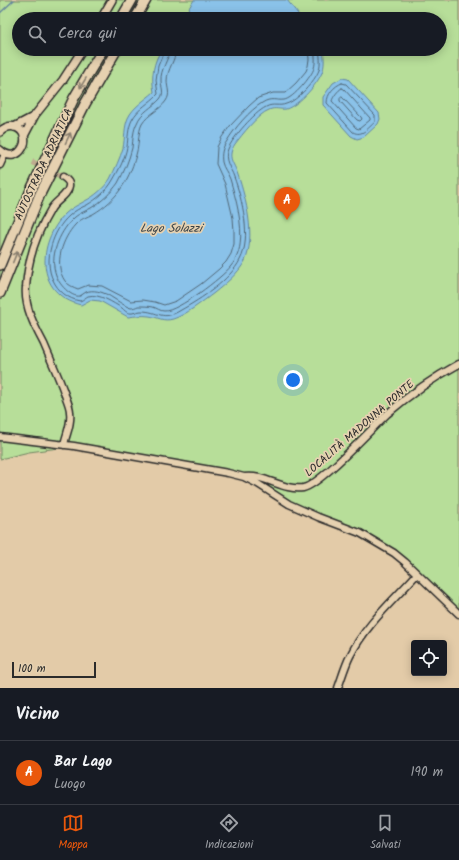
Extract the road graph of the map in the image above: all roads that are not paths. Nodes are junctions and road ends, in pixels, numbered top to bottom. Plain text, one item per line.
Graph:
1 (112, 0) edge
2 (132, 0) edge
3 (146, 0) edge
4 (105, 12) edge
5 (125, 12) edge
6 (139, 12) edge
7 (78, 56) edge
8 (99, 56) edge
9 (113, 56) edge
10 (35, 115) junction
11 (14, 127) junction
12 (0, 132) edge
13 (24, 136) junction
14 (3, 152) edge
15 (0, 165) edge
16 (63, 176) dead end
17 (0, 265) edge
18 (0, 293) edge
19 (459, 364) edge
20 (0, 437) edge
21 (64, 445) junction
22 (244, 477) junction
23 (417, 574) junction
24 (459, 614) edge
25 (338, 688) edge

1 - 4 main road
2 - 5 highway
3 - 6 highway
7 - 10 main road
8 -> 17 highway, AUTOSTRADA ADRIATICA
18 -> 9 highway, AUTOSTRADA ADRIATICA
10 - 11 main road
10 - 13 main road
11 - 12 main road
11 - 13 main road
13 - 14 main road
14 - 15 street
16 - 21 street
19 - 22 street, LOCALITÀ MADONNA PONTE
20 - 21 street, LOCALITÀ MADONNA PONTE
21 - 22 street, LOCALITÀ MADONNA PONTE
22 - 23 street, LOCALITÀ MADONNA PONTE
23 - 24 street, LOCALITÀ MADONNA PONTE
23 - 25 street

